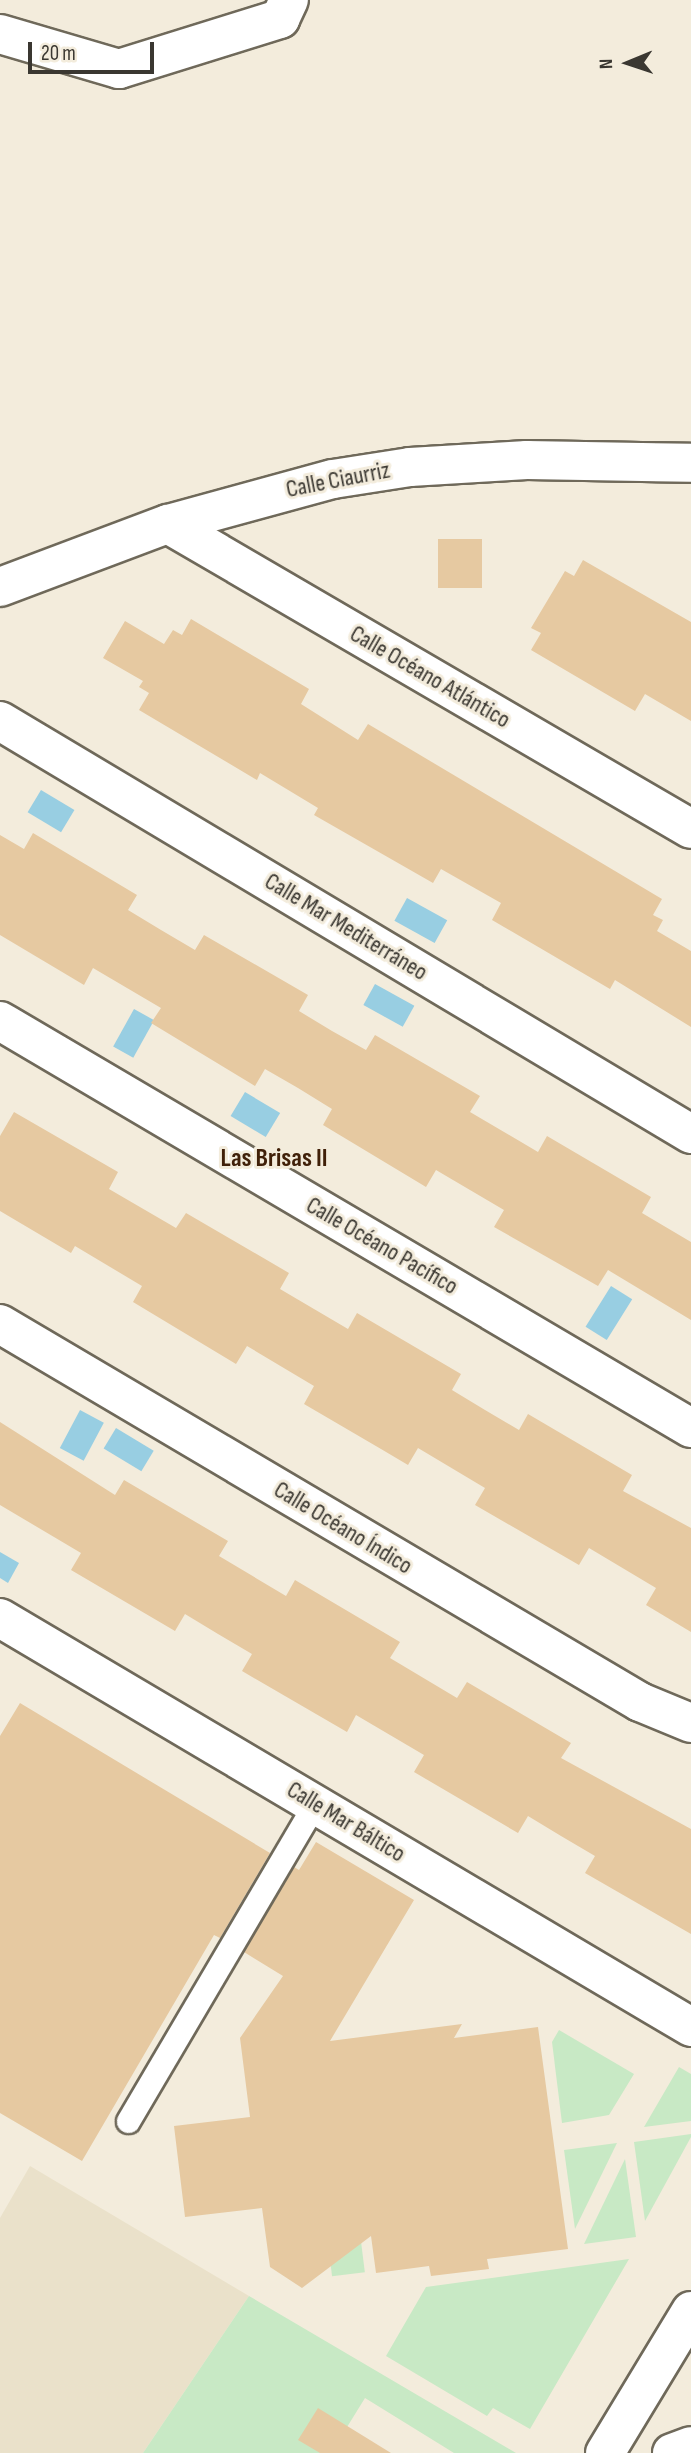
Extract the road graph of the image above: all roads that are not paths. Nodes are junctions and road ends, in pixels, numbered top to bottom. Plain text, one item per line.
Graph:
1 (289, 0) edge
2 (0, 34) edge
3 (691, 463) edge
4 (168, 524) junction
5 (0, 587) edge
6 (0, 721) edge
7 (691, 829) edge
8 (0, 1021) edge
9 (691, 1133) edge
10 (0, 1324) edge
11 (691, 1428) edge
12 (0, 1618) edge
13 (691, 1723) edge
14 (315, 1804) junction
15 (691, 2028) edge
16 (128, 2121) dead end
17 (691, 2311) edge
18 (691, 2446) edge
19 (605, 2453) edge
20 (672, 2453) edge

1 - 2 street
3 - 4 street, Calle Ciaurriz
4 - 5 street, Calle Ciaurriz
4 - 7 street, Calle Océano Atlántico
6 - 9 street, Calle Mar Mediterráneo
8 - 11 street, Calle Océano Pacífico
10 - 13 street, Calle Océano Índico
12 - 14 street, Calle Mar Báltico
14 - 15 street, Calle Mar Báltico
14 - 16 lane
17 - 19 street
18 - 20 street

